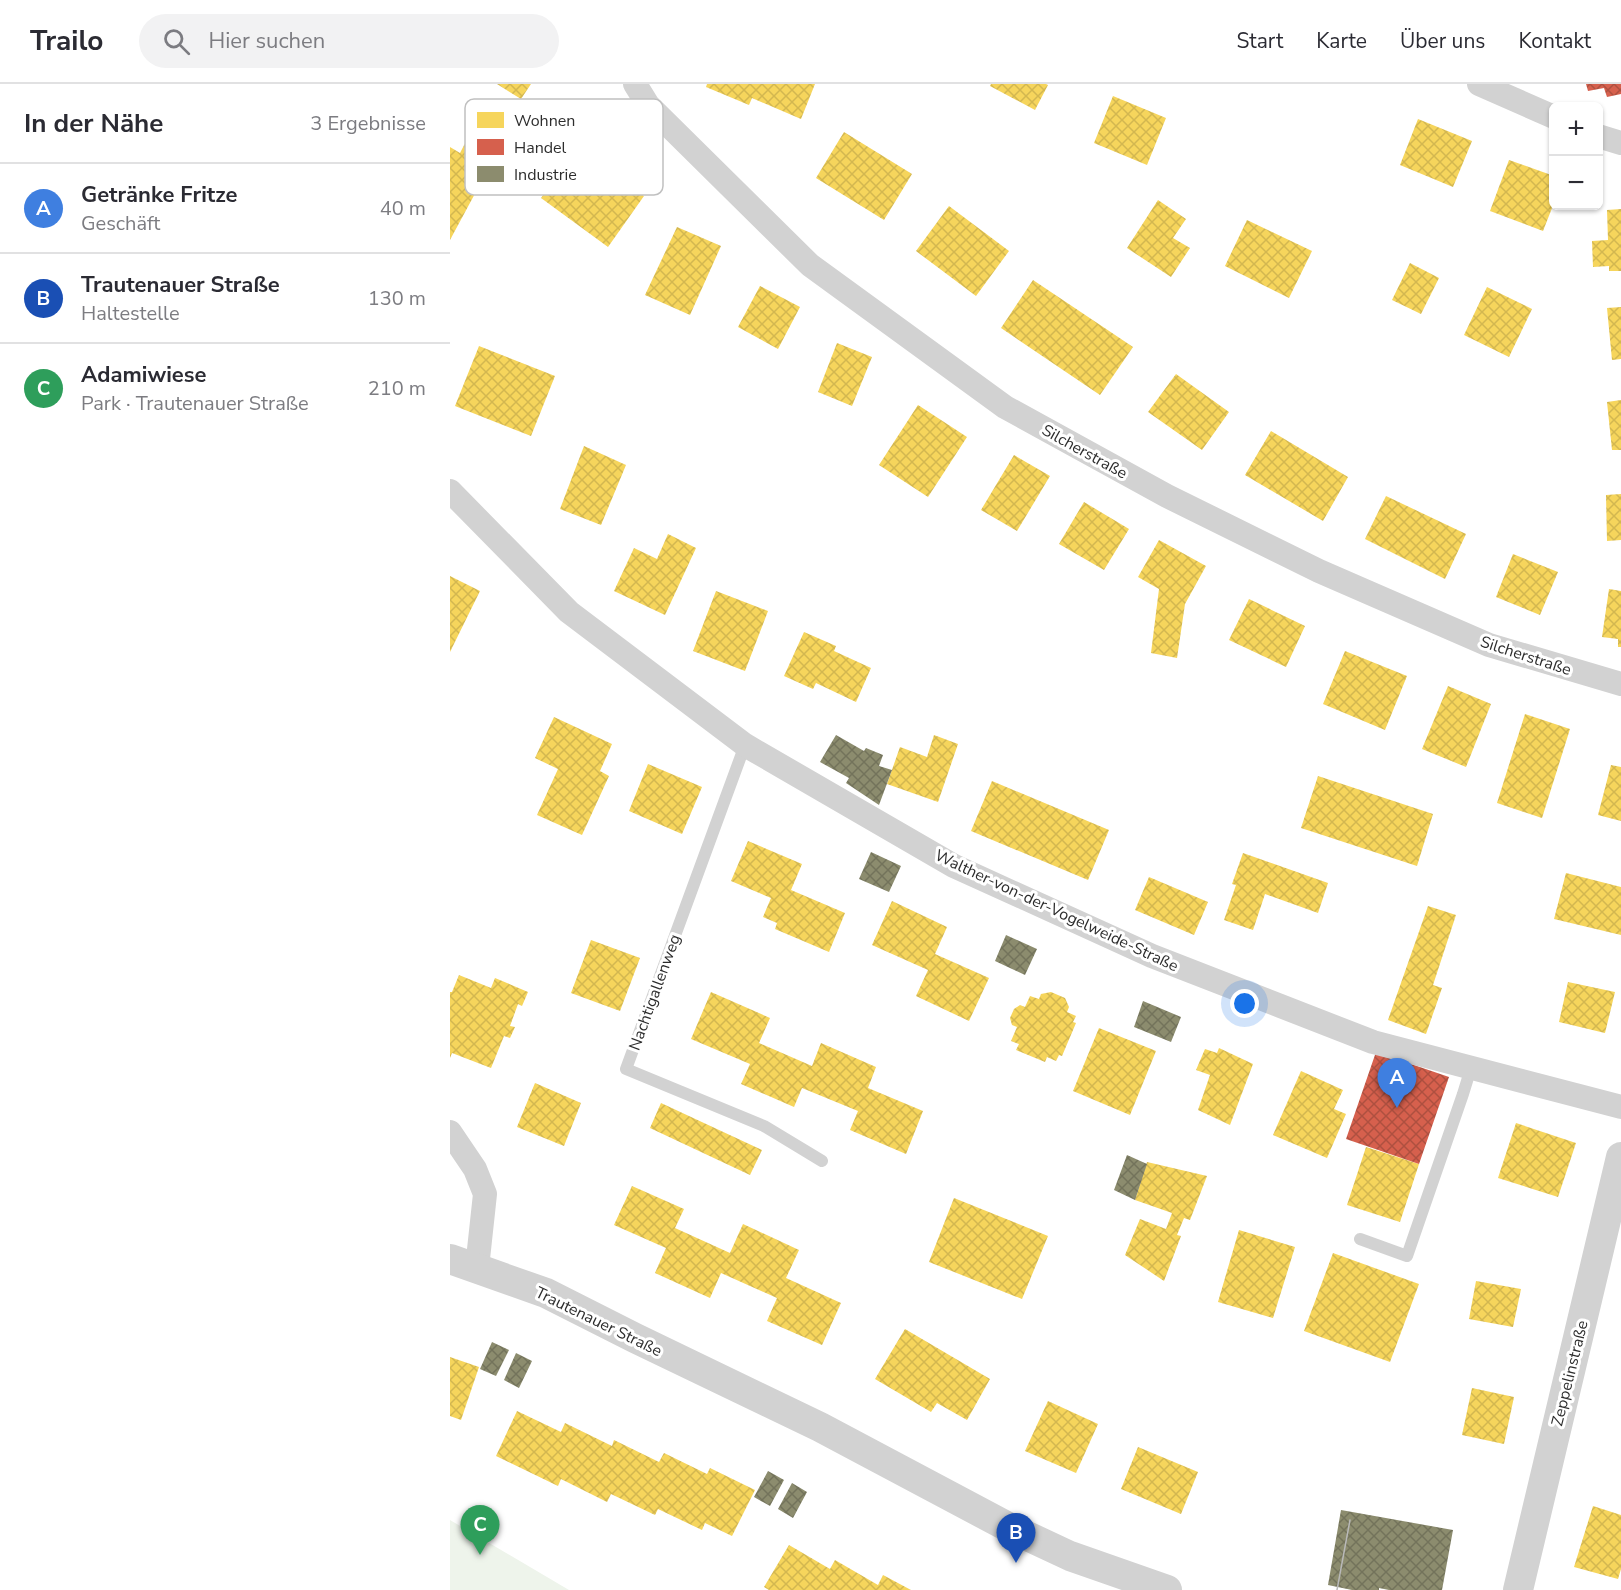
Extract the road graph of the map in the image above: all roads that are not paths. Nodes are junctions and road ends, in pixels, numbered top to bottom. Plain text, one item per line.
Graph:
1 (635, 84) edge
2 (1479, 84) edge
3 (644, 99) edge
4 (1549, 115) edge
5 (663, 120) edge
6 (1603, 137) edge
7 (1621, 142) edge
8 (450, 491) edge
9 (1621, 684) edge
10 (745, 746) junction
11 (1471, 1068) junction
12 (1621, 1107) edge
13 (450, 1131) edge
14 (1621, 1157) edge
15 (822, 1161) dead end
16 (1360, 1239) dead end
17 (464, 1263) edge
18 (1167, 1590) edge
19 (1518, 1590) edge

1 - 3 street, Silcherstraße
2 - 4 street
5 - 9 street, Silcherstraße
6 - 7 street
8 - 10 street, Walther-von-der-Vogelweide-Straße
10 - 11 street, Walther-von-der-Vogelweide-Straße
10 - 15 lane, Nachtigallenweg
11 - 12 street, Walther-von-der-Vogelweide-Straße
11 - 16 lane
13 - 17 street
14 - 19 street, Zeppelinstraße
17 - 18 street, Trautenauer Straße

